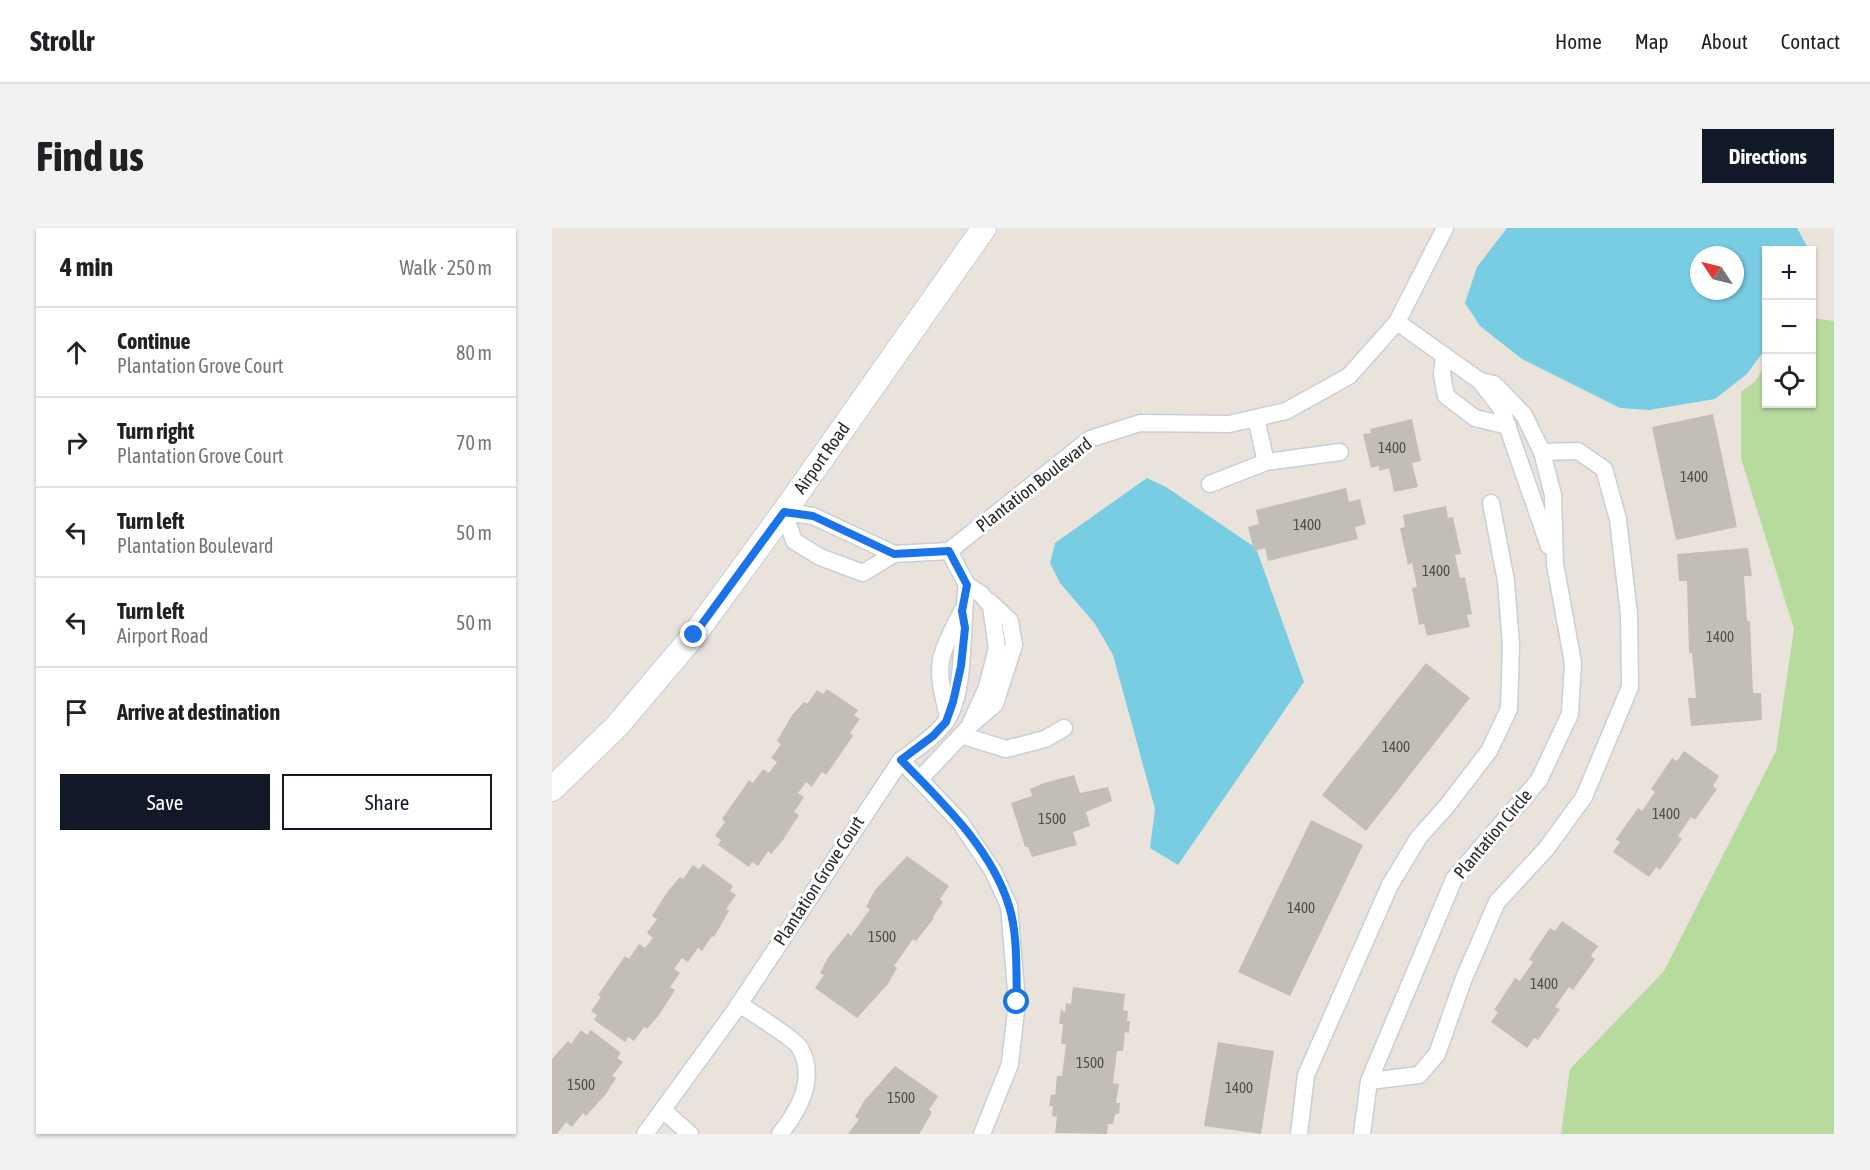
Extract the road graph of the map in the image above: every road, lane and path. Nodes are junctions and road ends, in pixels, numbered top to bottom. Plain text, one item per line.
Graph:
1 (984, 228) edge
2 (1445, 228) edge
3 (1397, 322) junction
4 (1444, 355) junction
5 (1480, 381) junction
6 (1256, 418) junction
7 (1508, 426) junction
8 (1340, 452) dead end
9 (1542, 452) junction
10 (1266, 462) junction
11 (1210, 484) dead end
12 (1491, 503) dead end
13 (784, 512) junction
14 (949, 551) junction
15 (894, 554) junction
16 (1555, 564) junction
17 (974, 590) junction
18 (1064, 728) dead end
19 (964, 733) junction
20 (901, 760) junction
21 (920, 779) junction
22 (552, 789) edge
23 (739, 1004) junction
24 (1369, 1081) junction
25 (664, 1111) junction
26 (645, 1134) edge
27 (690, 1134) edge
28 (780, 1134) edge
29 (982, 1134) edge
30 (1299, 1134) edge
31 (1362, 1134) edge

1 - 13 street, Airport Road
2 - 3 street, Plantation Boulevard
3 - 4 street
3 - 6 street, Plantation Boulevard
4 - 5 street
4 - 7 street
5 - 7 street
5 - 9 street
6 - 10 street
6 - 14 street, Plantation Boulevard
7 - 16 street
8 - 10 street
9 - 16 street
9 - 24 street
10 - 11 street
12 - 30 street
13 - 15 street
13 - 15 street
13 - 22 street, Airport Road
14 - 15 street
14 - 17 street
16 - 24 street, Plantation Circle
17 - 19 street
17 - 20 street, Plantation Grove Court
18 - 19 street
19 - 21 street
20 - 21 street
20 - 23 street, Plantation Grove Court
21 - 29 street
23 - 25 street, Plantation Grove Court
23 - 28 street
24 - 31 street, Plantation Circle
25 - 26 street, Plantation Grove Court
25 - 27 street

